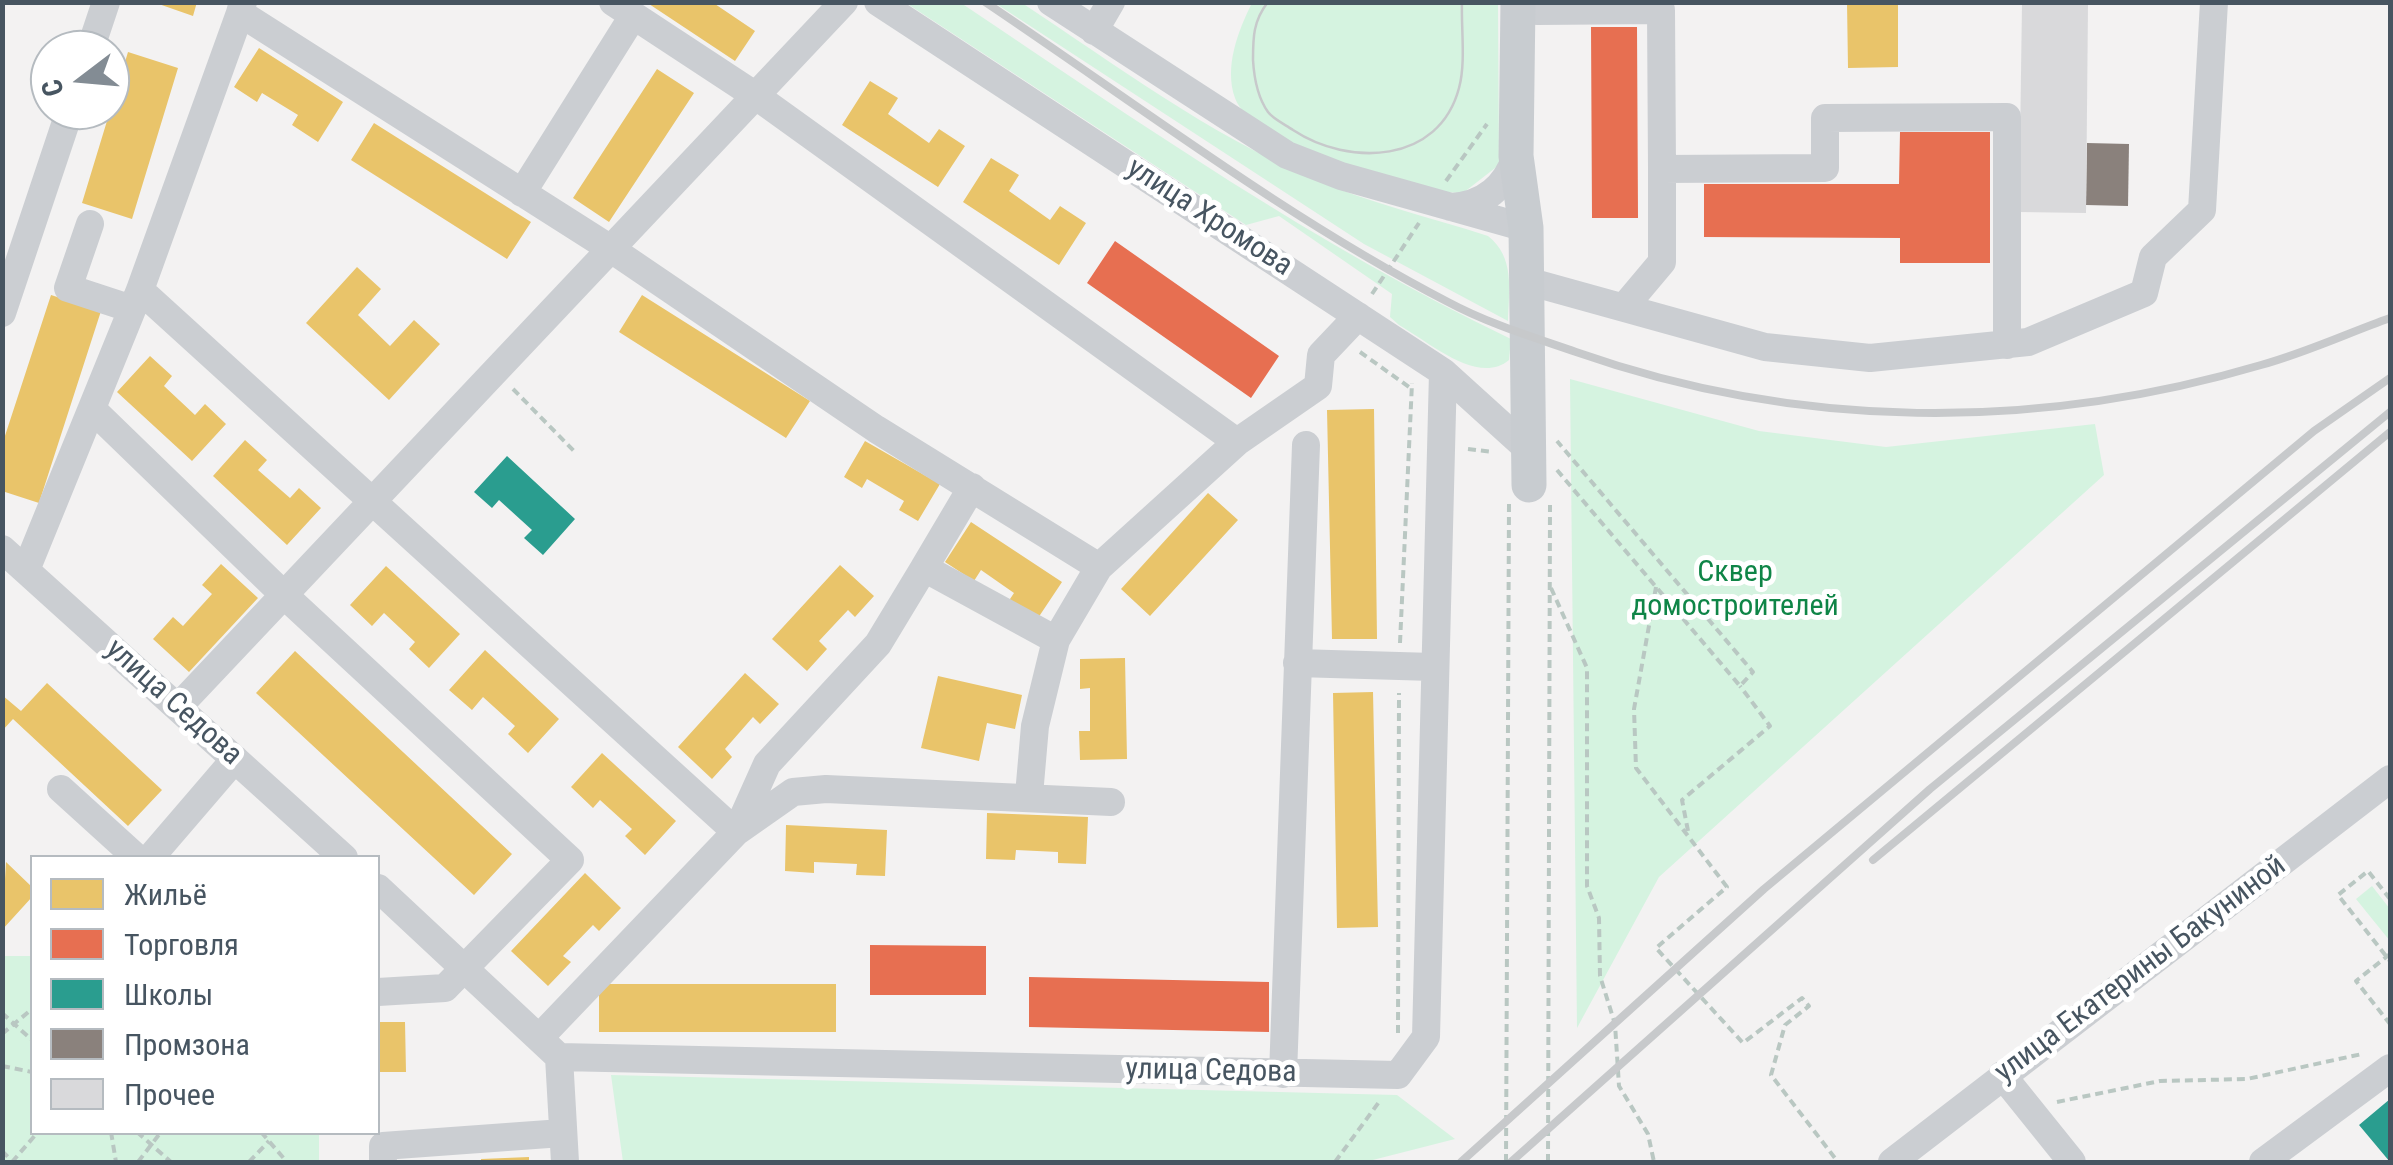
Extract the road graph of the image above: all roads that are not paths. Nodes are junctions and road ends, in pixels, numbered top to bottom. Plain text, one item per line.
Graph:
1 (77, 2) edge
2 (844, 2) edge
3 (878, 2) edge
4 (1051, 2) edge
5 (1111, 2) edge
6 (2214, 2) edge
7 (1530, 5) edge
8 (242, 8) edge
9 (623, 9) edge
10 (102, 12) edge
11 (1094, 32) junction
12 (756, 96) junction
13 (62, 130) edge
14 (1516, 156) junction
15 (1662, 169) junction
16 (522, 193) junction
17 (1440, 206) junction
18 (90, 224) dead end
19 (1526, 228) junction
20 (611, 250) junction
21 (11, 253) edge
22 (1526, 281) junction
23 (136, 300) junction
24 (1625, 306) junction
25 (2, 313) edge
26 (1358, 316) junction
27 (2007, 344) junction
28 (1443, 372) junction
29 (92, 409) junction
30 (1238, 442) junction
31 (1306, 445) dead end
32 (1538, 471) joint
33 (972, 488) junction
34 (372, 503) junction
35 (2, 549) edge
36 (1099, 567) junction
37 (924, 568) junction
38 (26, 570) junction
39 (284, 596) junction
40 (1056, 640) junction
41 (1297, 663) junction
42 (1433, 667) junction
43 (178, 707) junction
44 (235, 759) junction
45 (2390, 779) edge
46 (61, 789) dead end
47 (1029, 795) junction
48 (1111, 802) dead end
49 (736, 832) junction
50 (134, 855) edge
51 (153, 855) edge
52 (341, 855) edge
53 (380, 890) edge
54 (467, 970) junction
55 (380, 992) edge
56 (550, 1047) junction
57 (2382, 1060) edge
58 (1283, 1074) junction
59 (2002, 1075) junction
60 (562, 1133) junction
61 (378, 1147) edge
62 (1925, 1152) edge
63 (565, 1162) edge
64 (1892, 1162) edge
65 (2072, 1162) edge
66 (2263, 1162) edge

1 - 10 street
2 - 12 street
3 - 26 street, улица Хромова
4 - 11 street
5 - 11 street
6 - 27 street
7 - 14 main road
7 - 15 street
7 - 19 main road
8 - 16 street
8 - 23 street
9 - 12 street
9 - 16 street
11 - 17 street
12 - 20 street
12 - 30 street
13 - 21 street
14 - 17 street
14 - 19 main road
15 - 24 street
15 - 27 street
16 - 20 street
17 - 19 street
18 - 23 street
19 - 22 main road
20 - 33 street
20 - 34 street
21 - 25 street
22 - 24 street
22 - 32 main road
23 - 29 street
23 - 34 street
24 - 27 street
26 - 28 street, улица Хромова
26 - 30 street
28 - 32 street, улица Хромова
28 - 42 street
29 - 38 street
29 - 39 street
30 - 36 street
31 - 41 street
33 - 36 street
33 - 37 street
34 - 39 street
34 - 49 street
35 - 38 street, улица Седова
36 - 40 street
37 - 40 street
37 - 49 street
38 - 43 street, улица Седова
39 - 43 street
39 - 54 street
40 - 47 street
41 - 42 street
41 - 58 street
42 - 58 street, улица Седова
43 - 44 street, улица Седова
44 - 51 street
44 - 52 street, улица Седова
45 - 59 street, улица Екатерины Бакуниной
46 - 50 street
47 - 48 street
47 - 49 street
49 - 56 street
53 - 54 street
54 - 55 street
54 - 56 street
56 - 58 street, улица Седова
56 - 60 street
57 - 66 street
59 - 62 street, улица Екатерины Бакуниной
59 - 65 street
60 - 61 street
60 - 63 street
62 - 64 street, улица Екатерины Бакуниной

